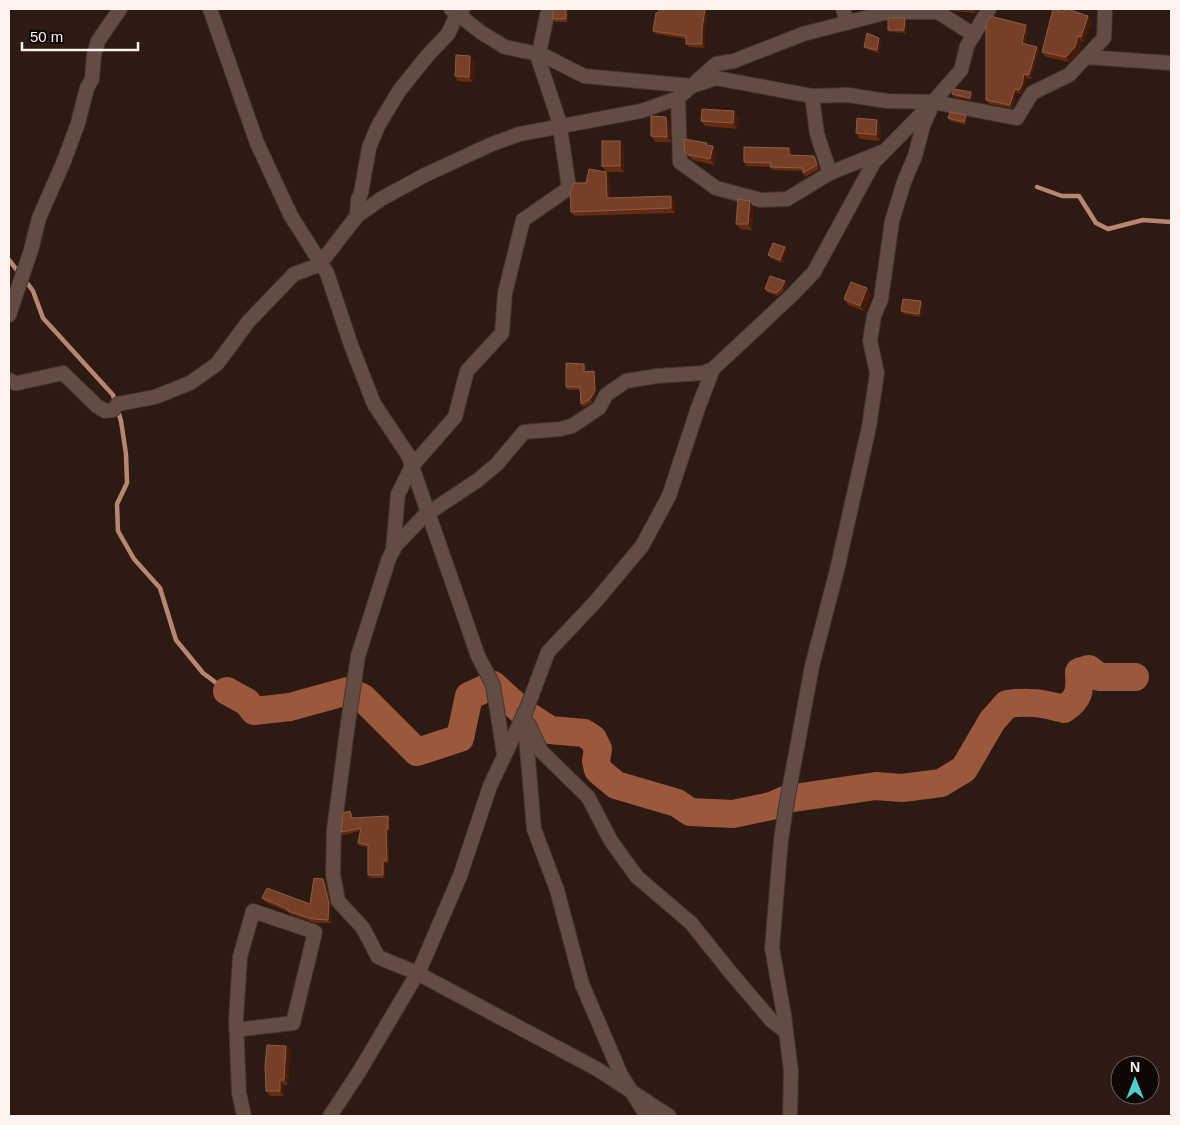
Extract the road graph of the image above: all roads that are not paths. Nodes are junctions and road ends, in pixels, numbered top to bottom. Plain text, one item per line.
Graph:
1 (120, 9) edge
2 (210, 9) edge
3 (842, 9) edge
4 (989, 9) edge
5 (1105, 9) edge
6 (887, 10) edge
7 (458, 11) edge
8 (547, 15) dead end
9 (847, 23) junction
10 (974, 35) junction
11 (538, 54) junction
12 (1086, 57) junction
13 (1171, 63) edge
14 (692, 86) junction
15 (812, 96) junction
16 (678, 98) junction
17 (933, 102) junction
18 (560, 127) junction
19 (884, 151) junction
20 (830, 173) junction
21 (357, 216) junction
22 (321, 263) junction
23 (9, 315) edge
24 (713, 369) junction
25 (9, 380) edge
26 (412, 466) junction
27 (428, 514) junction
28 (393, 550) junction
29 (524, 713) junction
30 (504, 754) junction
31 (417, 974) junction
32 (236, 1030) junction
33 (786, 1032) junction
34 (631, 1091) junction
35 (244, 1116) edge
36 (330, 1116) edge
37 (647, 1116) edge
38 (669, 1116) edge
39 (790, 1116) edge

1 - 23 street
2 - 22 street
3 - 9 street
4 - 10 street
5 - 12 street
6 - 9 street
6 - 10 street
7 - 11 street
7 - 21 street
8 - 11 street
9 - 14 street
10 - 17 street
11 - 14 street
11 - 18 street
12 - 13 street
12 - 17 street
14 - 15 street
14 - 16 street
15 - 17 street
15 - 20 street
16 - 18 street
16 - 20 street
17 - 19 street
17 - 33 street
18 - 21 street
18 - 26 street
19 - 20 street
19 - 24 street
21 - 22 street
22 - 25 street
22 - 26 street
24 - 27 street
24 - 29 street
26 - 27 street
26 - 28 street
27 - 28 street
27 - 30 street
28 - 31 street
29 - 30 street
29 - 33 street
29 - 34 street
30 - 31 street
31 - 34 street
31 - 36 street
32 - 32 street
32 - 35 street
33 - 39 street
34 - 37 street
34 - 38 street

